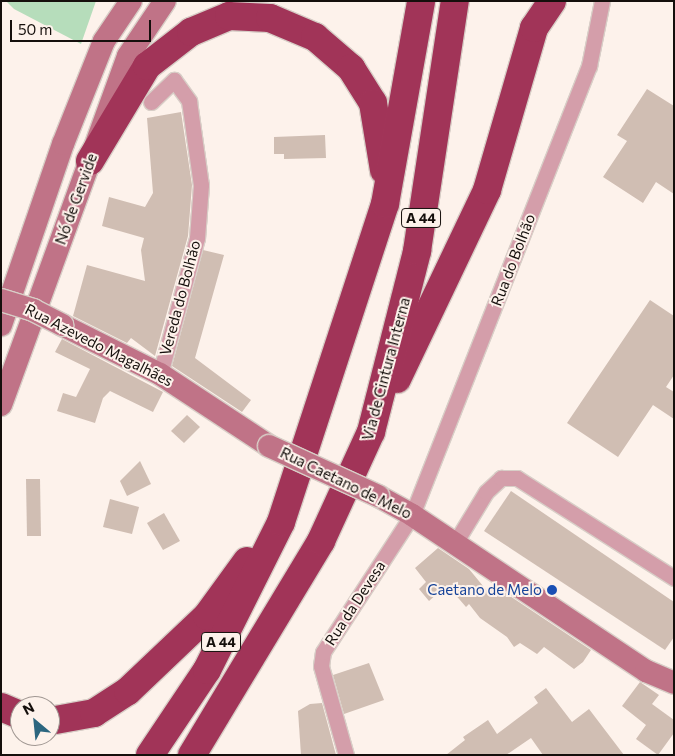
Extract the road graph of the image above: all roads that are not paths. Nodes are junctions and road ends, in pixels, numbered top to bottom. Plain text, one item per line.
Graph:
1 (131, 1) edge
2 (165, 1) edge
3 (421, 1) edge
4 (454, 1) edge
5 (552, 1) edge
6 (602, 1) edge
7 (152, 102) dead end
8 (90, 161) junction
9 (385, 204) junction
10 (1, 300) edge
11 (1, 325) edge
12 (160, 374) junction
13 (1, 405) edge
14 (371, 432) junction
15 (269, 446) joint
16 (412, 515) junction
17 (281, 522) junction
18 (455, 543) junction
19 (674, 578) edge
20 (674, 683) edge
21 (60, 719) edge
22 (204, 744) edge
23 (150, 755) edge
24 (192, 755) edge
25 (346, 755) edge

1 - 11 main road, Nó de Gervide
2 - 8 main road, Nó de Gervide
3 - 9 highway, A 44
4 - 14 highway, Via de Cintura Interna / A 44
5 - 14 highway
6 - 16 street, Rua do Bolhão
7 - 12 street, Vereda do Bolhão
8 - 9 highway
8 - 13 main road, Nó de Gervide
9 - 17 highway, A 44
10 - 12 main road, Rua Azevedo Magalhães, bridge
12 - 15 main road, Rua Azevedo Magalhães
14 - 22 highway, Via de Cintura Interna / A 44
15 - 16 main road, Rua Caetano de Melo, bridge
16 - 18 main road, Rua Caetano de Melo
16 - 25 street, Rua da Devesa
17 - 21 highway
17 - 23 highway, A 44
18 - 19 street
18 - 20 main road, Rua Caetano de Melo
22 - 24 highway, Via de Cintura Interna / A 44

